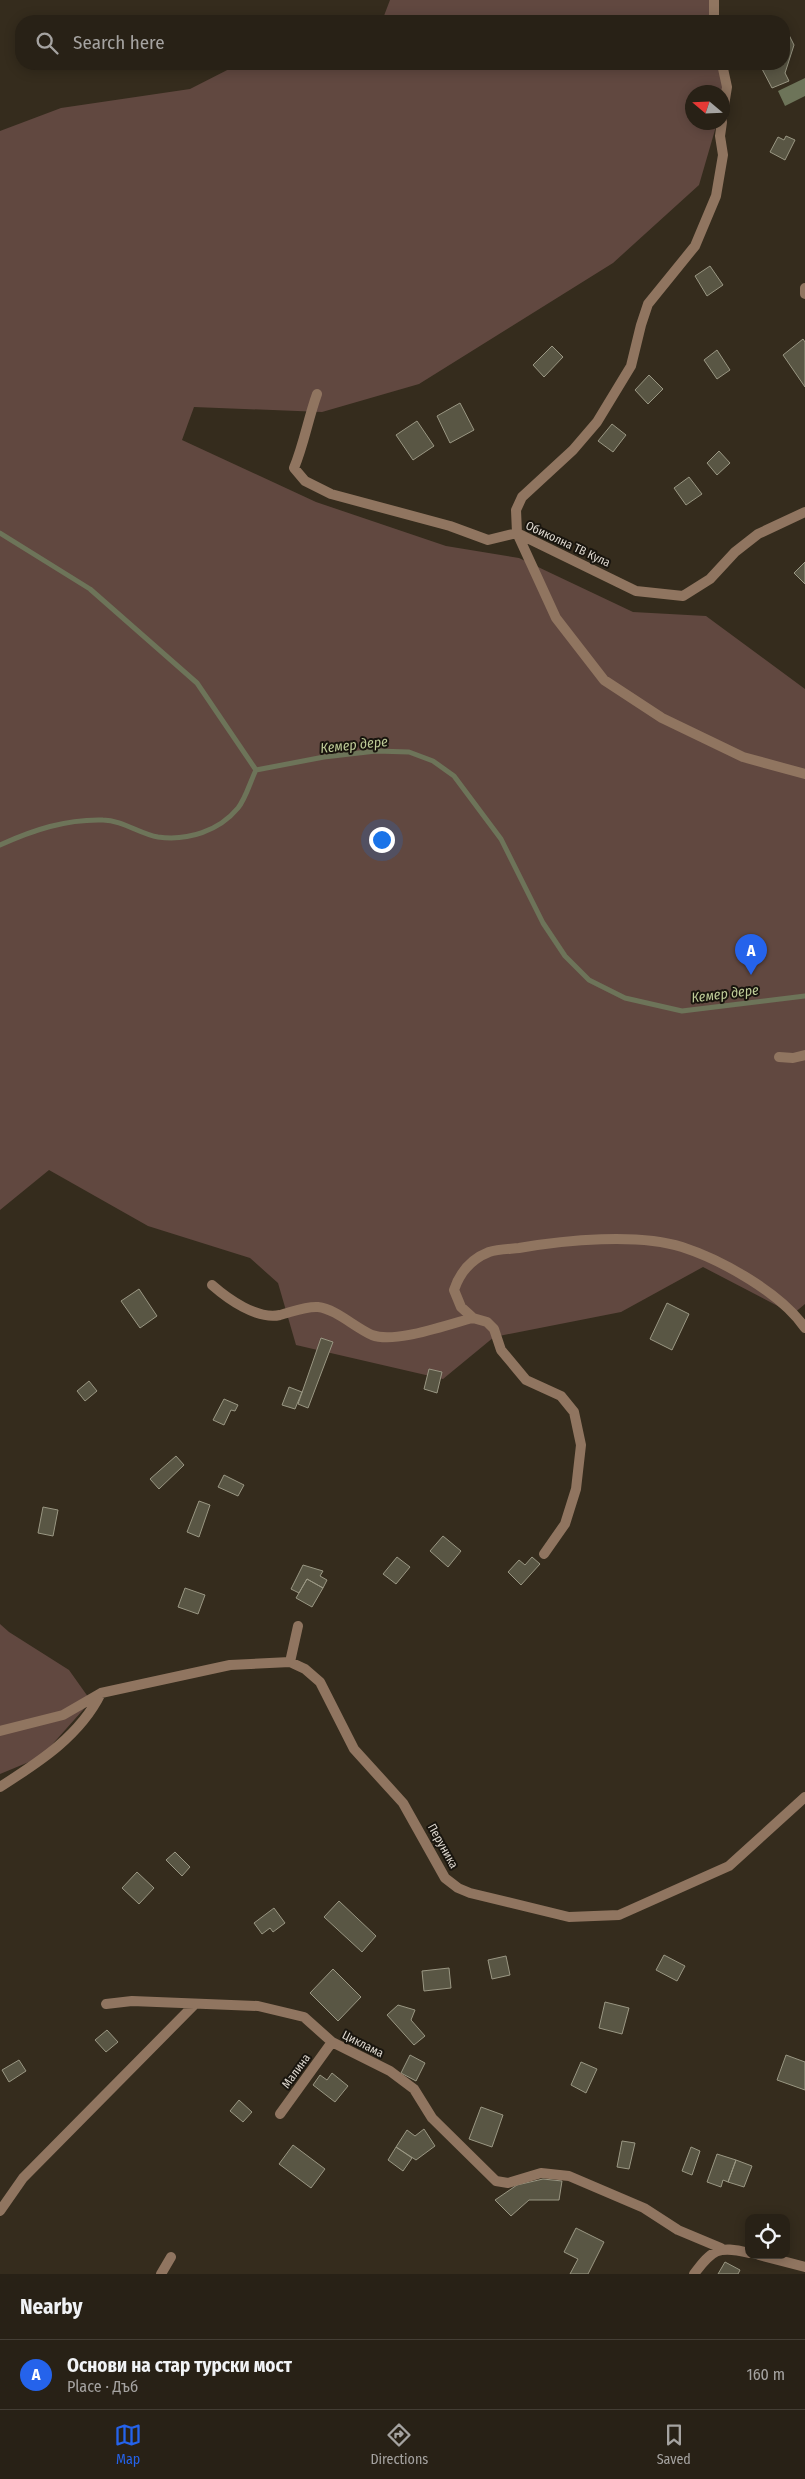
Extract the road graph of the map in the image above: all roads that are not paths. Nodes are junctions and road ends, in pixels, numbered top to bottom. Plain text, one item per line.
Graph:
1 (714, 0) edge
2 (714, 15) edge
3 (723, 70) edge
4 (727, 85) edge
5 (721, 130) edge
6 (805, 288) edge
7 (805, 294) edge
8 (317, 394) dead end
9 (805, 512) edge
10 (518, 533) junction
11 (805, 774) edge
12 (805, 1055) edge
13 (779, 1057) dead end
14 (212, 1285) dead end
15 (473, 1318) junction
16 (805, 1328) edge
17 (544, 1554) dead end
18 (298, 1626) dead end
19 (290, 1662) junction
20 (100, 1693) junction
21 (0, 1731) edge
22 (0, 1787) edge
23 (805, 1797) edge
24 (106, 2004) dead end
25 (194, 2005) junction
26 (332, 2042) junction
27 (280, 2114) dead end
28 (0, 2211) edge
29 (721, 2248) junction
30 (745, 2251) edge
31 (171, 2257) dead end
32 (774, 2259) edge
33 (805, 2267) edge
34 (160, 2274) edge
35 (694, 2274) edge

1 - 2 street
3 - 4 street
5 - 10 street
6 - 7 street
8 - 10 street, Обиколна ТВ Кула
9 - 10 street, Обиколна ТВ Кула
10 - 11 street
12 - 13 street
14 - 15 street
15 - 16 street
15 - 17 street
18 - 19 street
19 - 20 street
19 - 23 street, Перуника
20 - 21 street
20 - 22 street
24 - 25 street, Циклама
25 - 26 street, Циклама
25 - 28 street
26 - 27 street, Малина
26 - 29 street, Циклама
29 - 30 street, Циклама
29 - 35 street
31 - 34 street
32 - 33 street

